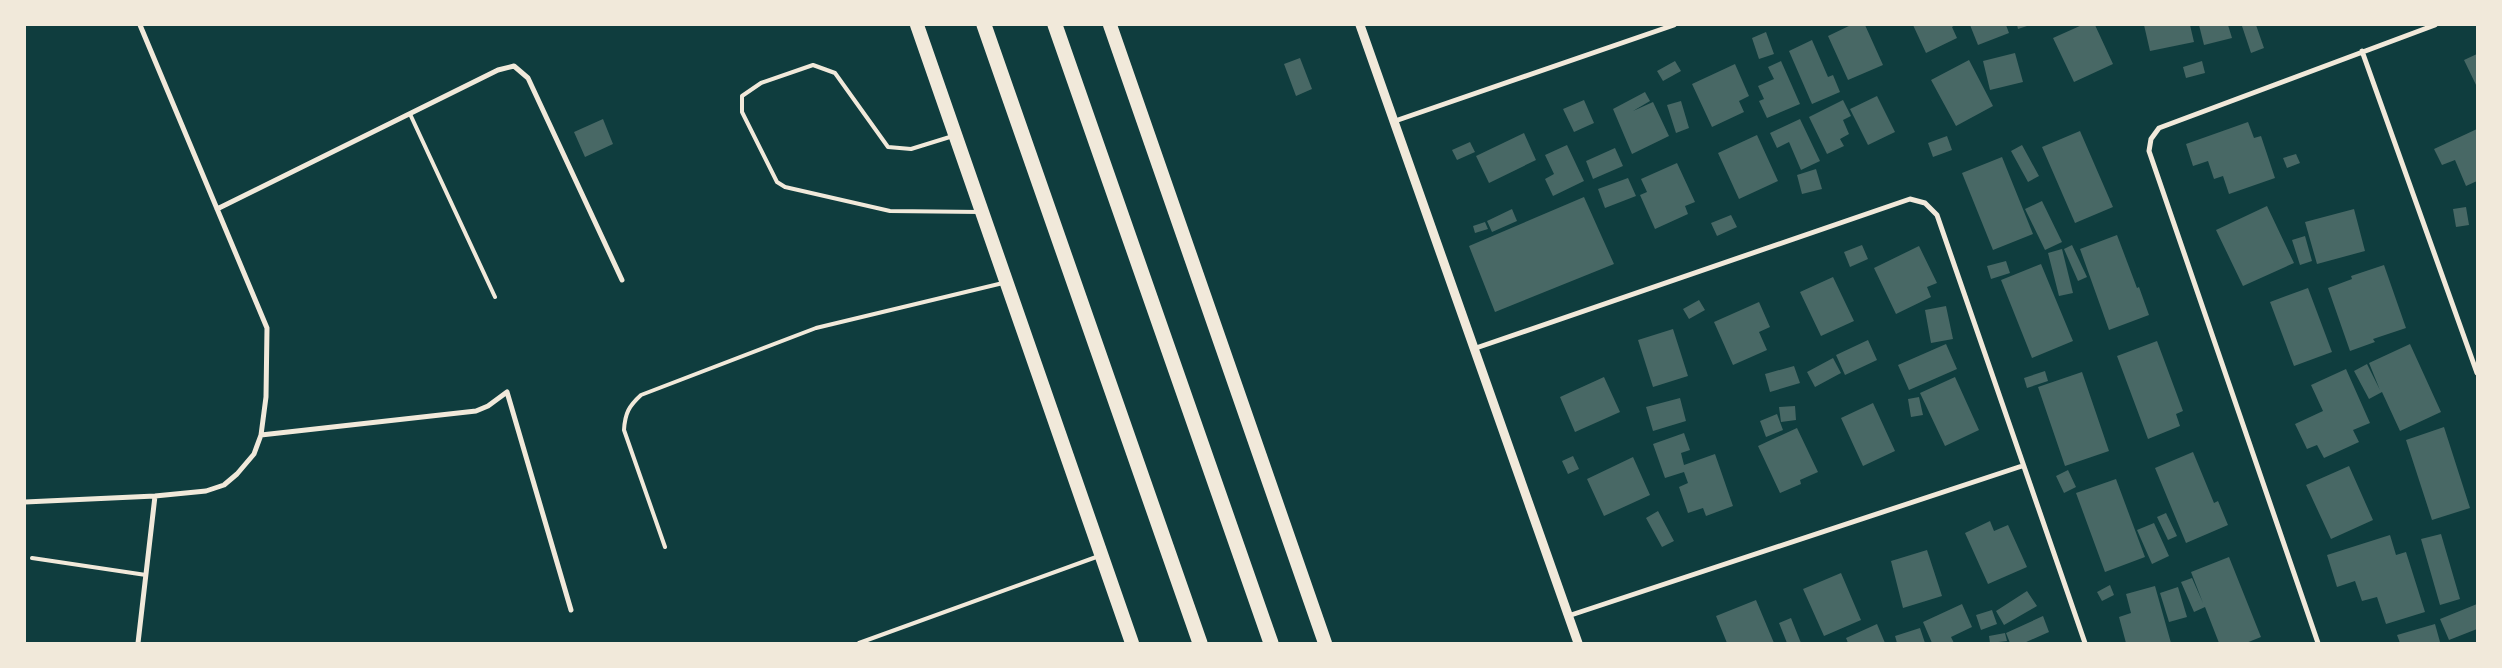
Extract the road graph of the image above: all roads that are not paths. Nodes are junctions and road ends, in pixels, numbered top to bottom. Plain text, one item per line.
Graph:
1 (140, 25) edge
2 (917, 25) edge
3 (984, 25) edge
4 (1055, 25) edge
5 (1360, 25) edge
6 (1674, 25) edge
7 (2435, 25) edge
8 (1112, 28) edge
9 (2362, 51) junction
10 (410, 114) junction
11 (1395, 121) junction
12 (955, 136) junction
13 (217, 209) junction
14 (982, 212) junction
15 (622, 280) dead end
16 (1006, 283) junction
17 (494, 297) dead end
18 (1476, 348) junction
19 (2477, 373) edge
20 (261, 435) junction
21 (2022, 466) junction
22 (155, 496) junction
23 (25, 502) edge
24 (665, 547) dead end
25 (1101, 556) junction
26 (32, 558) dead end
27 (146, 575) junction
28 (571, 610) dead end
29 (1568, 616) junction
30 (138, 643) edge
31 (859, 643) edge
32 (1132, 643) edge
33 (1200, 643) edge
34 (1271, 643) edge
35 (1325, 643) edge
36 (1578, 643) edge
37 (2085, 643) edge
38 (2318, 643) edge

1 - 13 street
2 - 12 highway
3 - 33 highway
4 - 34 highway
5 - 11 street
6 - 11 street
7 - 9 street
8 - 35 highway
9 - 19 street
9 - 38 street
10 - 13 street
10 - 15 street
10 - 17 lane
11 - 18 street
12 - 14 highway
12 - 14 lane
13 - 20 street
14 - 16 highway
16 - 24 lane
16 - 25 highway
18 - 21 street
18 - 29 street
20 - 22 street
20 - 28 street
21 - 29 street
21 - 37 street
22 - 23 street
22 - 27 street
25 - 31 lane
25 - 32 highway
26 - 27 lane
27 - 30 street
29 - 36 street

